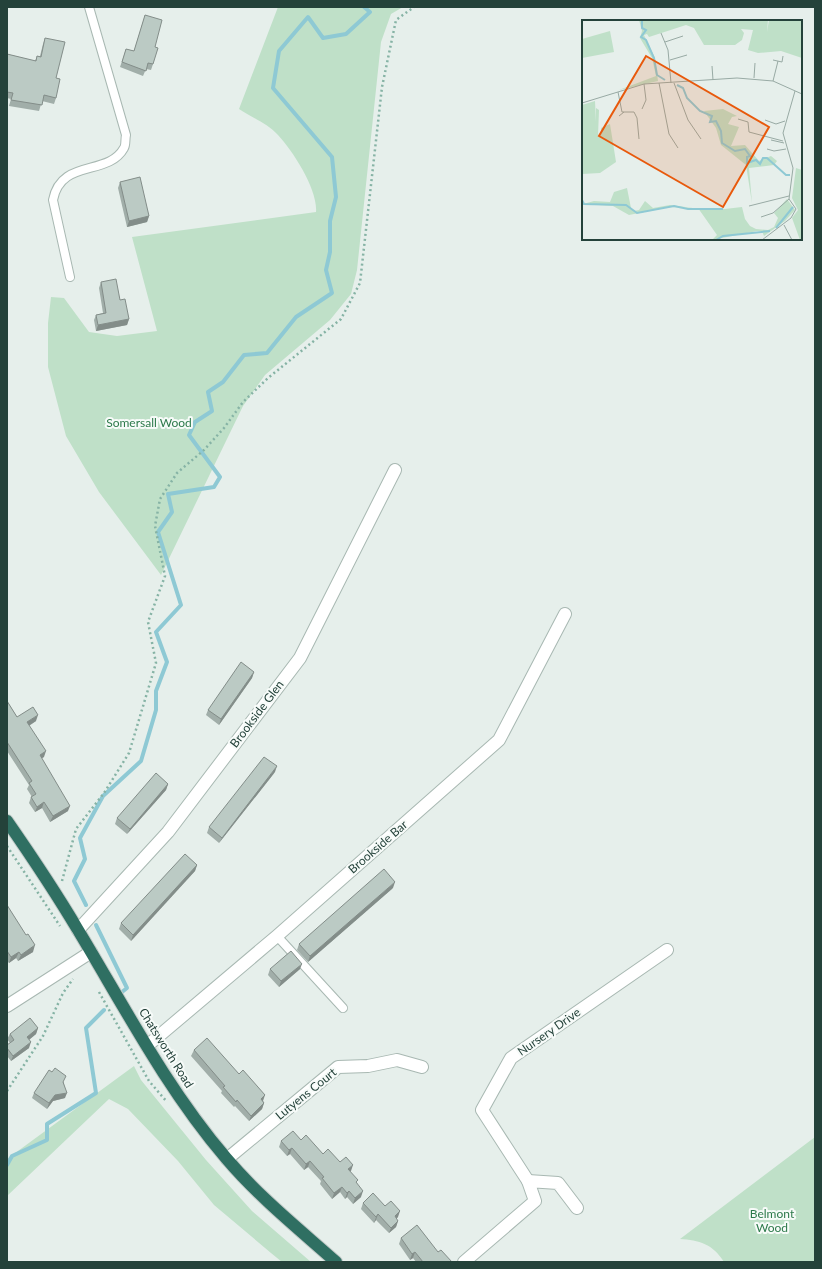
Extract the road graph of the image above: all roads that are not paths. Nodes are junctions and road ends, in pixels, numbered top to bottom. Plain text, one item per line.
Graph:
1 (89, 7) edge
2 (70, 277) dead end
3 (395, 470) dead end
4 (565, 614) dead end
5 (7, 821) edge
6 (78, 930) junction
7 (277, 936) junction
8 (667, 950) dead end
9 (91, 952) junction
10 (7, 1006) edge
11 (343, 1008) dead end
12 (147, 1046) junction
13 (422, 1067) dead end
14 (227, 1159) junction
15 (528, 1182) junction
16 (577, 1208) dead end
17 (336, 1262) edge
18 (464, 1262) edge

1 - 2 lane
3 - 6 street, Brookside Glen
4 - 7 street, Brookside Bar
5 - 6 highway, Chatsworth Road
6 - 9 highway, Chatsworth Road
7 - 11 lane
7 - 12 street, Brookside Bar
8 - 15 street, Nursery Drive
9 - 10 street
9 - 12 highway, Chatsworth Road
12 - 14 highway, Chatsworth Road
13 - 14 street, Lutyens Court
14 - 17 highway, Chatsworth Road
15 - 16 street
15 - 18 street, Nursery Drive

